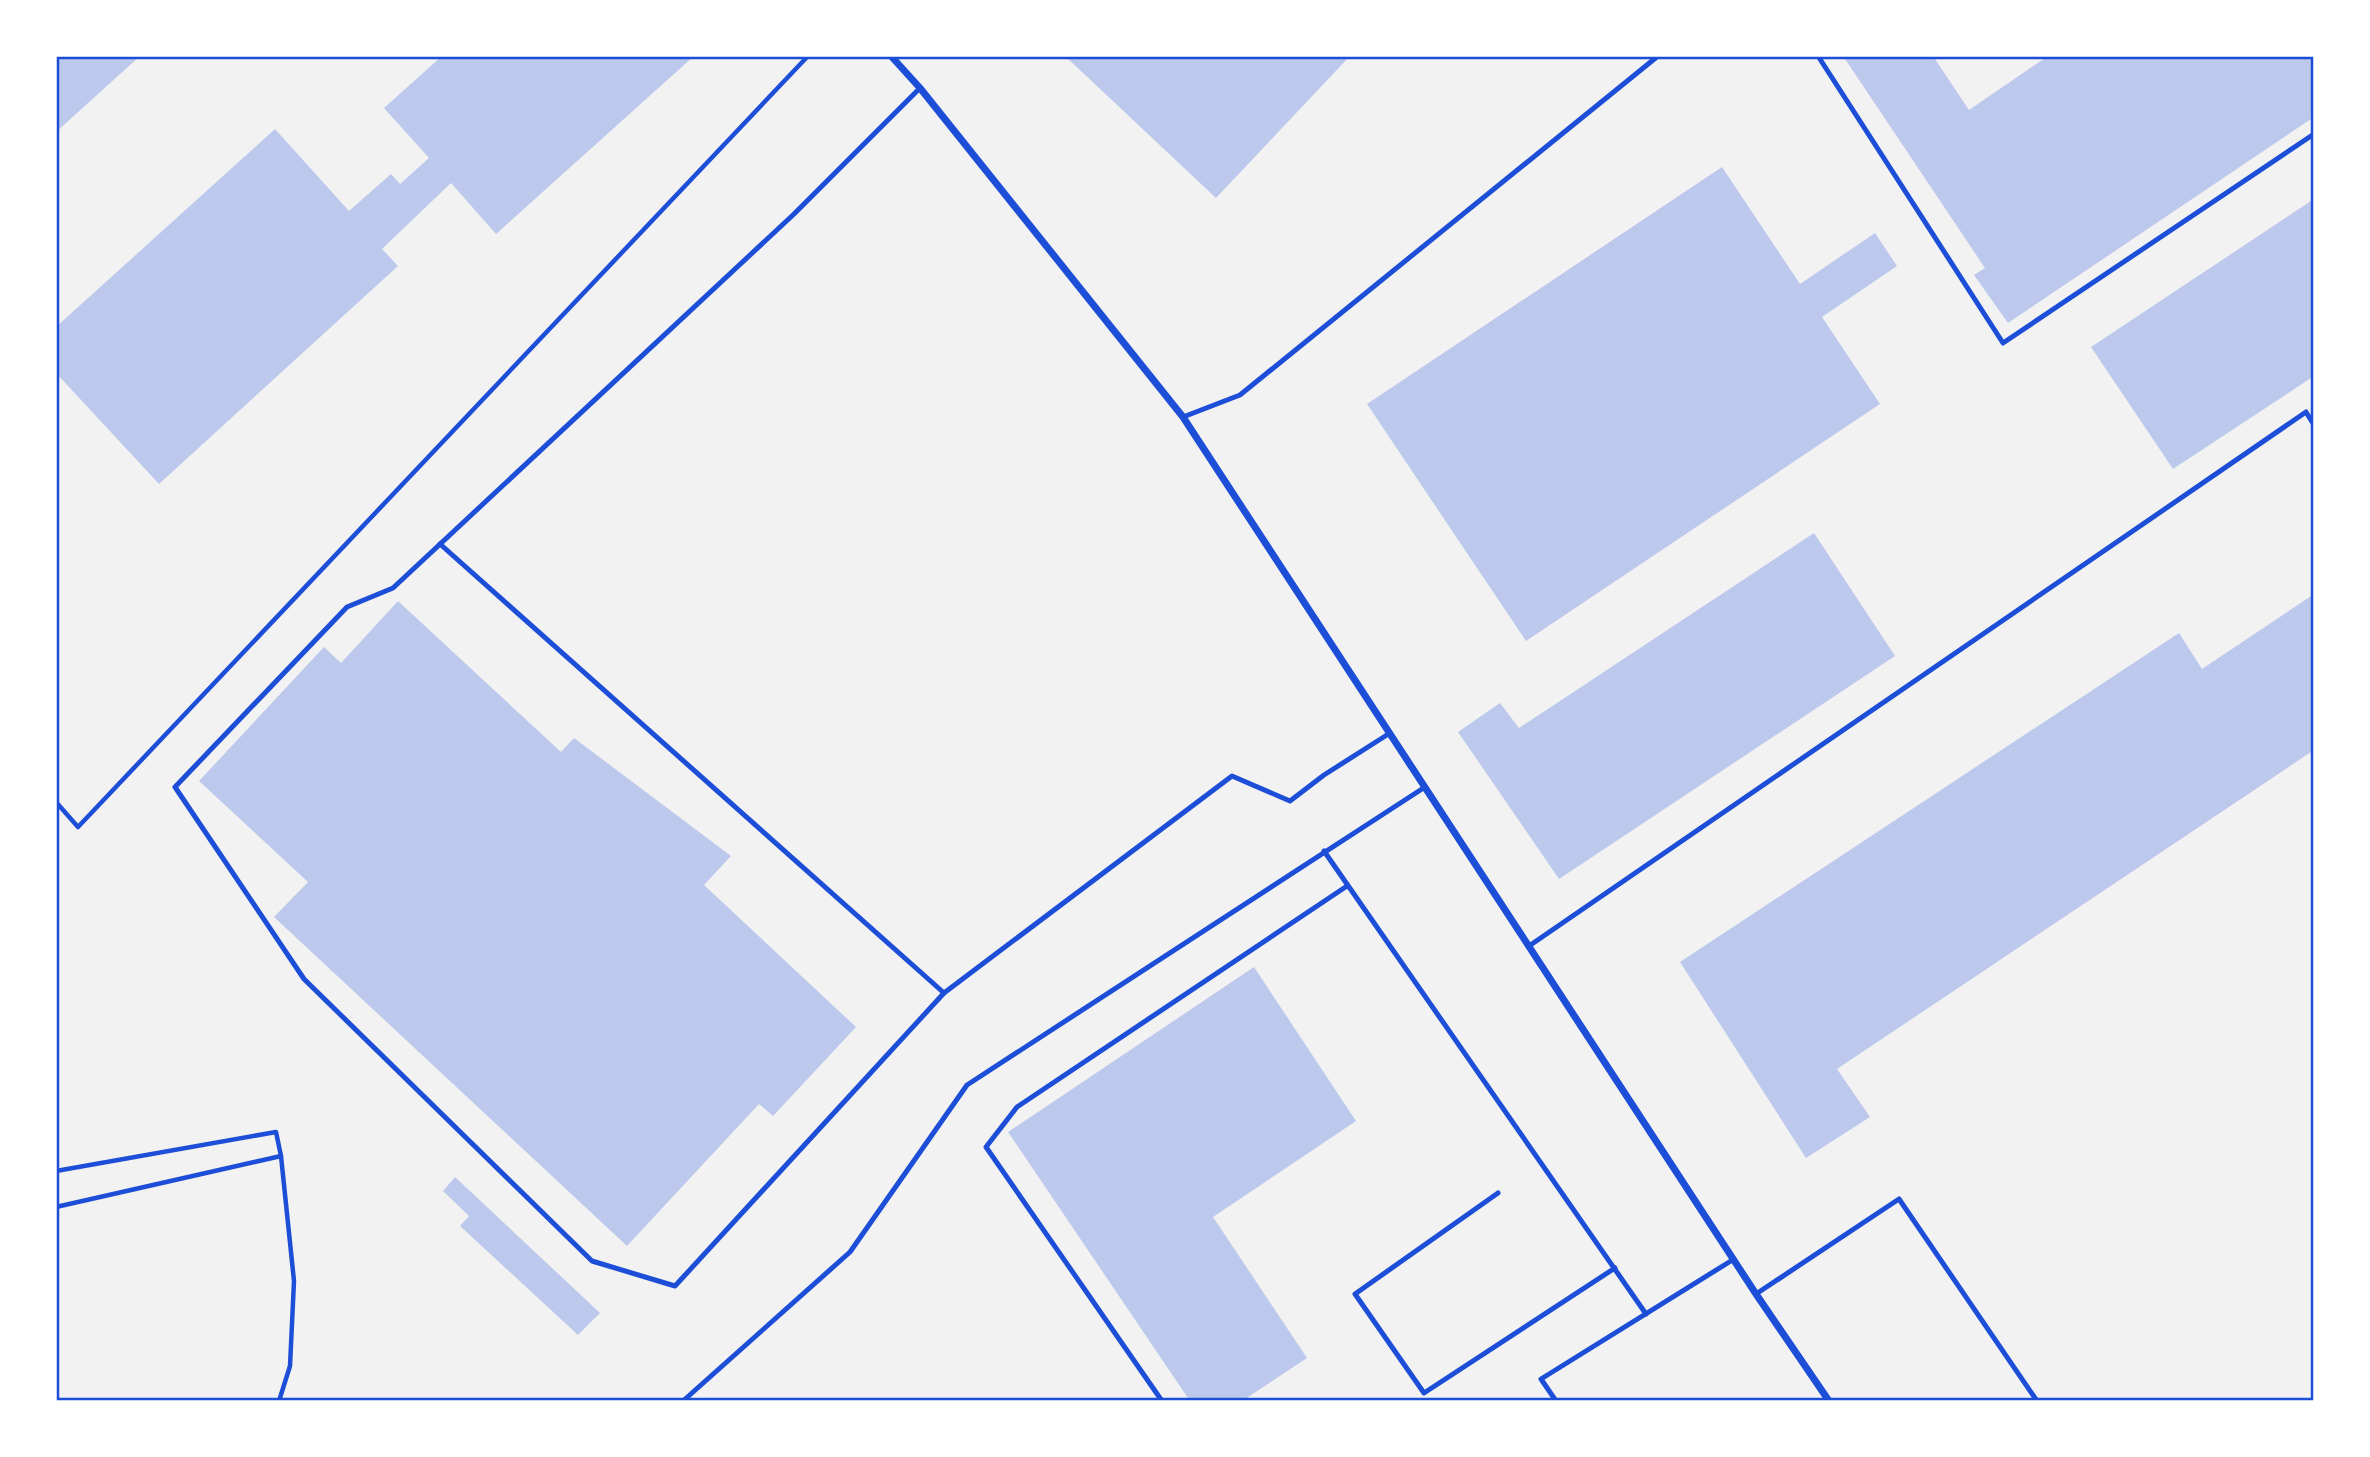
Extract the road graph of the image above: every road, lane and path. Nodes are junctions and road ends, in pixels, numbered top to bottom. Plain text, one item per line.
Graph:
1 (808, 56) edge
2 (891, 56) edge
3 (1658, 56) edge
4 (1818, 56) edge
5 (920, 88) junction
6 (2314, 134) edge
7 (1183, 417) junction
8 (2314, 425) edge
9 (440, 544) junction
10 (1390, 733) junction
11 (1425, 787) junction
12 (56, 802) edge
13 (1324, 851) junction
14 (1347, 886) junction
15 (1528, 946) junction
16 (944, 993) junction
17 (281, 1156) junction
18 (56, 1171) edge
19 (1498, 1193) dead end
20 (56, 1207) edge
21 (1734, 1259) junction
22 (1615, 1268) junction
23 (1756, 1294) junction
24 (1646, 1314) junction
25 (279, 1401) edge
26 (683, 1401) edge
27 (1162, 1401) edge
28 (1556, 1401) edge
29 (1829, 1401) edge
30 (2037, 1401) edge

1 - 12 path
2 - 5 street
3 - 7 lane
4 - 6 lane
5 - 7 street
5 - 9 lane
7 - 10 street
8 - 15 lane
9 - 16 lane
9 - 16 lane
10 - 11 street
10 - 16 lane
11 - 13 lane
11 - 15 street
13 - 14 lane
13 - 26 lane
14 - 22 lane
14 - 27 lane
15 - 21 street
17 - 18 path
17 - 20 path
17 - 25 path
19 - 22 lane
21 - 23 street
21 - 24 lane
22 - 24 lane
23 - 29 street
23 - 30 lane
24 - 28 lane

